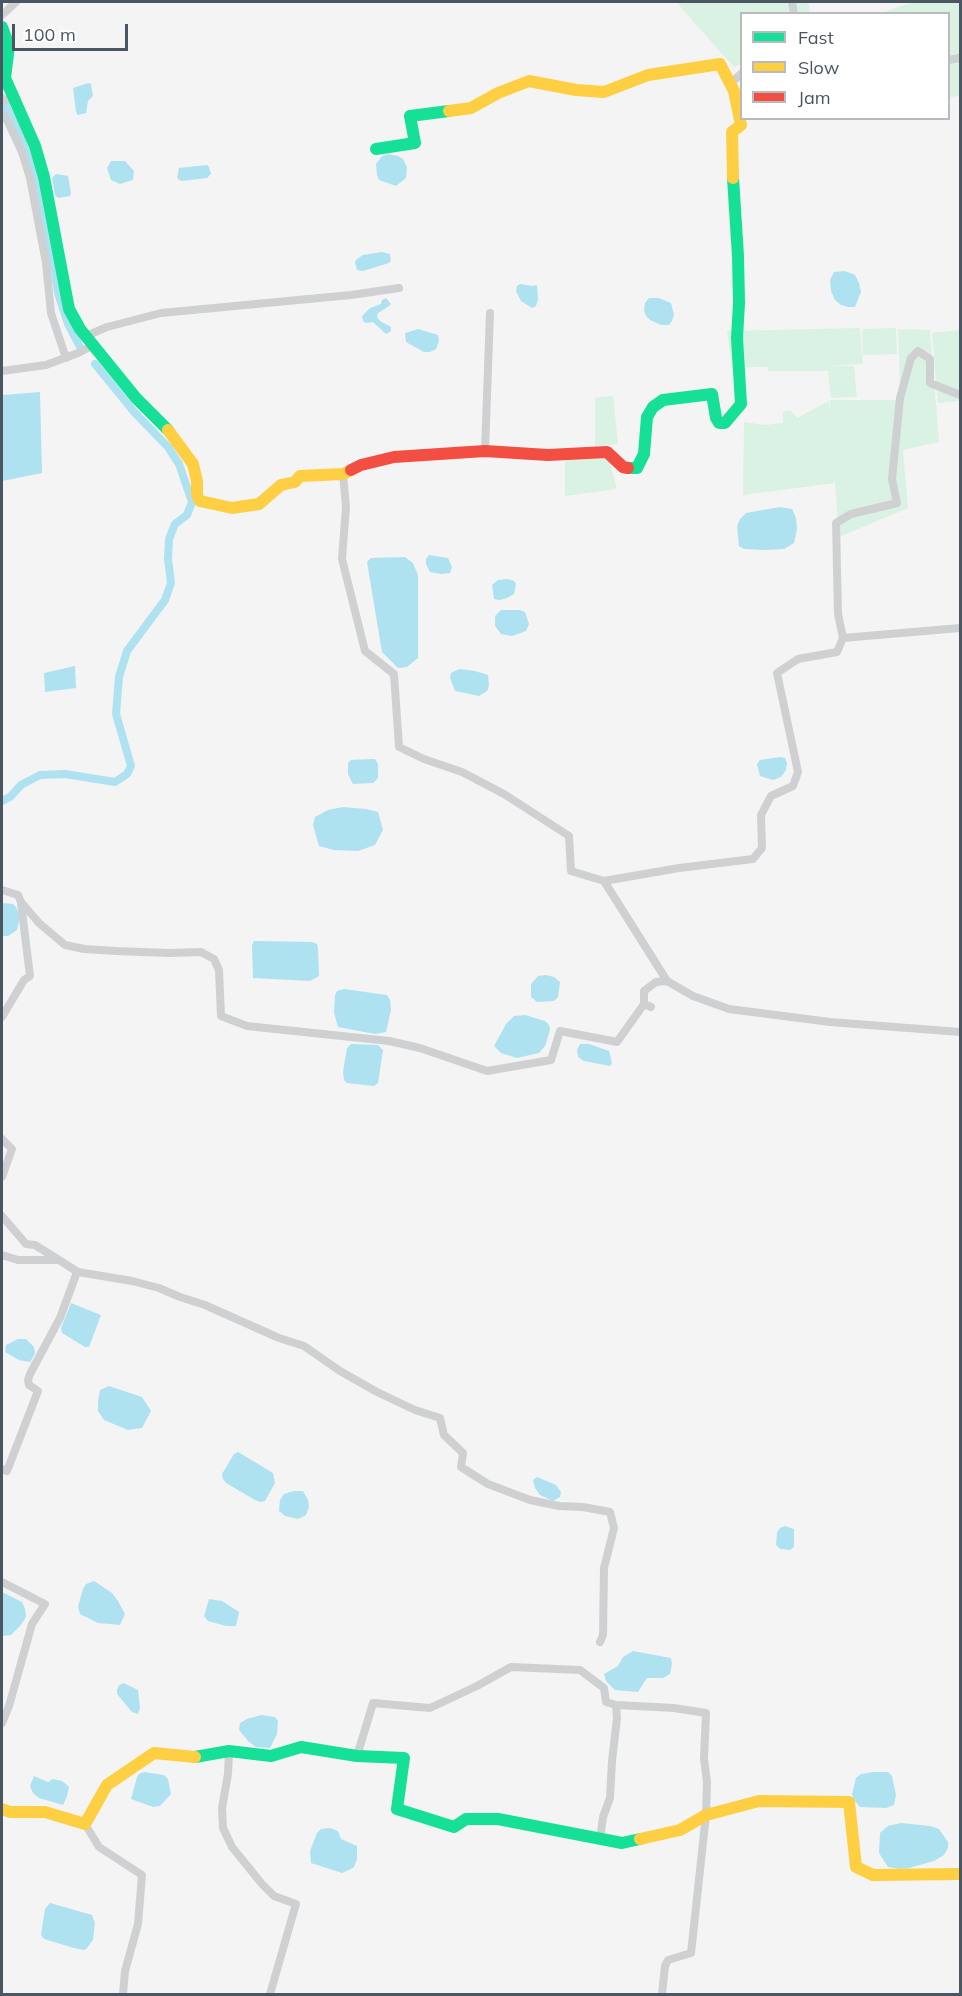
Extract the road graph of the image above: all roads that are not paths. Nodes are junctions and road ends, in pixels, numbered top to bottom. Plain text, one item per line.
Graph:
1 (16, 2) edge
2 (2, 15) edge
3 (2, 27) edge
4 (740, 74) edge
5 (730, 84) junction
6 (8, 100) edge
7 (2, 113) edge
8 (376, 149) dead end
9 (399, 288) dead end
10 (490, 313) dead end
11 (90, 340) junction
12 (66, 358) junction
13 (2, 371) edge
14 (960, 395) edge
15 (485, 451) junction
16 (343, 474) junction
17 (960, 628) edge
18 (843, 639) junction
19 (604, 881) junction
20 (2, 890) edge
21 (21, 902) junction
22 (667, 981) junction
23 (2, 1017) edge
24 (960, 1032) edge
25 (2, 1139) edge
26 (2, 1177) edge
27 (2, 1216) edge
28 (2, 1255) edge
29 (60, 1260) junction
30 (77, 1272) junction
31 (2, 1469) edge
32 (2, 1582) edge
33 (600, 1642) dead end
34 (616, 1705) junction
35 (2, 1723) edge
36 (229, 1751) junction
37 (357, 1756) junction
38 (2, 1809) edge
39 (706, 1815) junction
40 (85, 1824) junction
41 (600, 1839) junction
42 (960, 1874) edge
43 (123, 1995) edge
44 (270, 1995) edge
45 (662, 1995) edge

1 - 2 street
3 - 6 street
4 - 5 street
5 - 8 street
5 - 15 street
6 - 11 street
7 - 12 street
9 - 11 street
10 - 15 street
11 - 12 street
11 - 16 street
12 - 13 street
14 - 18 street
15 - 16 street
16 - 19 street
17 - 18 street
18 - 19 street
19 - 22 street
20 - 21 street
21 - 22 street
21 - 23 street
22 - 24 street
25 - 26 street
27 - 29 street
28 - 29 street
29 - 30 street
30 - 31 street
30 - 33 street
32 - 35 street
34 - 37 street
34 - 39 street
34 - 41 street
36 - 37 street
36 - 40 street
36 - 44 street
37 - 41 street
38 - 40 street
39 - 41 street
39 - 42 street
39 - 45 street
40 - 43 street

